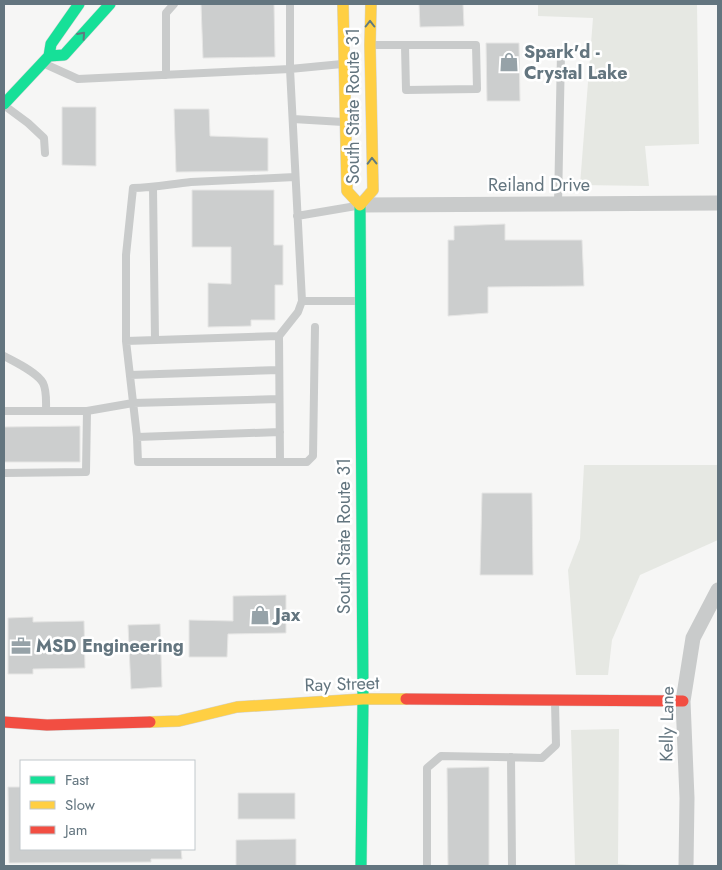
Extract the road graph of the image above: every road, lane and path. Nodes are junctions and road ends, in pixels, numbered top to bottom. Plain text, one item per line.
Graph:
1 (80, 4) edge
2 (110, 4) edge
3 (174, 4) edge
4 (290, 4) edge
5 (342, 4) edge
6 (370, 4) edge
7 (370, 45) junction
8 (405, 46) junction
9 (561, 53) dead end
10 (46, 60) junction
11 (344, 63) junction
12 (290, 69) junction
13 (166, 75) junction
14 (4, 105) edge
15 (292, 119) junction
16 (346, 123) junction
17 (45, 153) dead end
18 (295, 177) junction
19 (153, 188) junction
20 (718, 203) edge
21 (558, 204) junction
22 (360, 205) junction
23 (297, 216) junction
24 (302, 301) junction
25 (361, 301) junction
26 (315, 327) dead end
27 (279, 336) junction
28 (156, 339) junction
29 (126, 340) junction
30 (4, 356) edge
31 (279, 370) junction
32 (130, 375) junction
33 (279, 399) junction
34 (134, 403) junction
35 (4, 411) edge
36 (46, 411) junction
37 (87, 411) junction
38 (280, 432) junction
39 (137, 437) junction
40 (280, 462) junction
41 (4, 473) edge
42 (718, 590) edge
43 (363, 699) junction
44 (555, 700) junction
45 (683, 701) junction
46 (4, 722) edge
47 (511, 757) junction
48 (362, 866) edge
49 (427, 866) edge
50 (512, 866) edge
51 (686, 866) edge

1 - 10 main road
10 -> 2 main road
3 - 13 lane
4 - 12 lane
5 - 11 main road, South State Route 31
7 -> 6 main road, South State Route 31
7 - 8 lane
22 -> 7 main road, South State Route 31
8 - 8 lane
9 - 21 lane
10 - 13 lane
10 - 14 main road
11 - 12 lane
11 - 16 main road, South State Route 31
12 - 13 lane
12 - 15 lane
14 - 17 lane
15 - 16 lane
15 - 18 lane
16 - 22 main road, South State Route 31
18 - 19 lane
18 - 23 lane
19 - 28 lane
19 - 29 lane
20 - 21 street, Reiland Drive
21 - 22 street, Reiland Drive
22 - 23 lane
22 - 25 main road, South State Route 31
23 - 24 lane
24 - 25 lane
24 - 27 lane
25 - 43 main road, South State Route 31
26 - 40 lane
27 - 28 lane
27 - 31 lane
28 - 29 lane
29 - 32 lane
30 - 36 lane
31 - 32 lane
31 - 33 lane
32 - 34 lane
33 - 34 lane
33 - 38 lane
34 - 37 lane
34 - 39 lane
35 - 36 lane
36 - 37 lane
37 - 41 lane
38 - 39 lane
38 - 40 lane
39 - 40 lane
42 - 45 street, Kelly Lane
43 - 44 main road, Ray Street
43 - 46 main road, Ray Street
43 - 48 main road, South State Route 31
44 - 45 main road, Ray Street
44 - 47 lane
45 - 51 street, Kelly Lane
47 - 49 lane
47 - 50 lane

